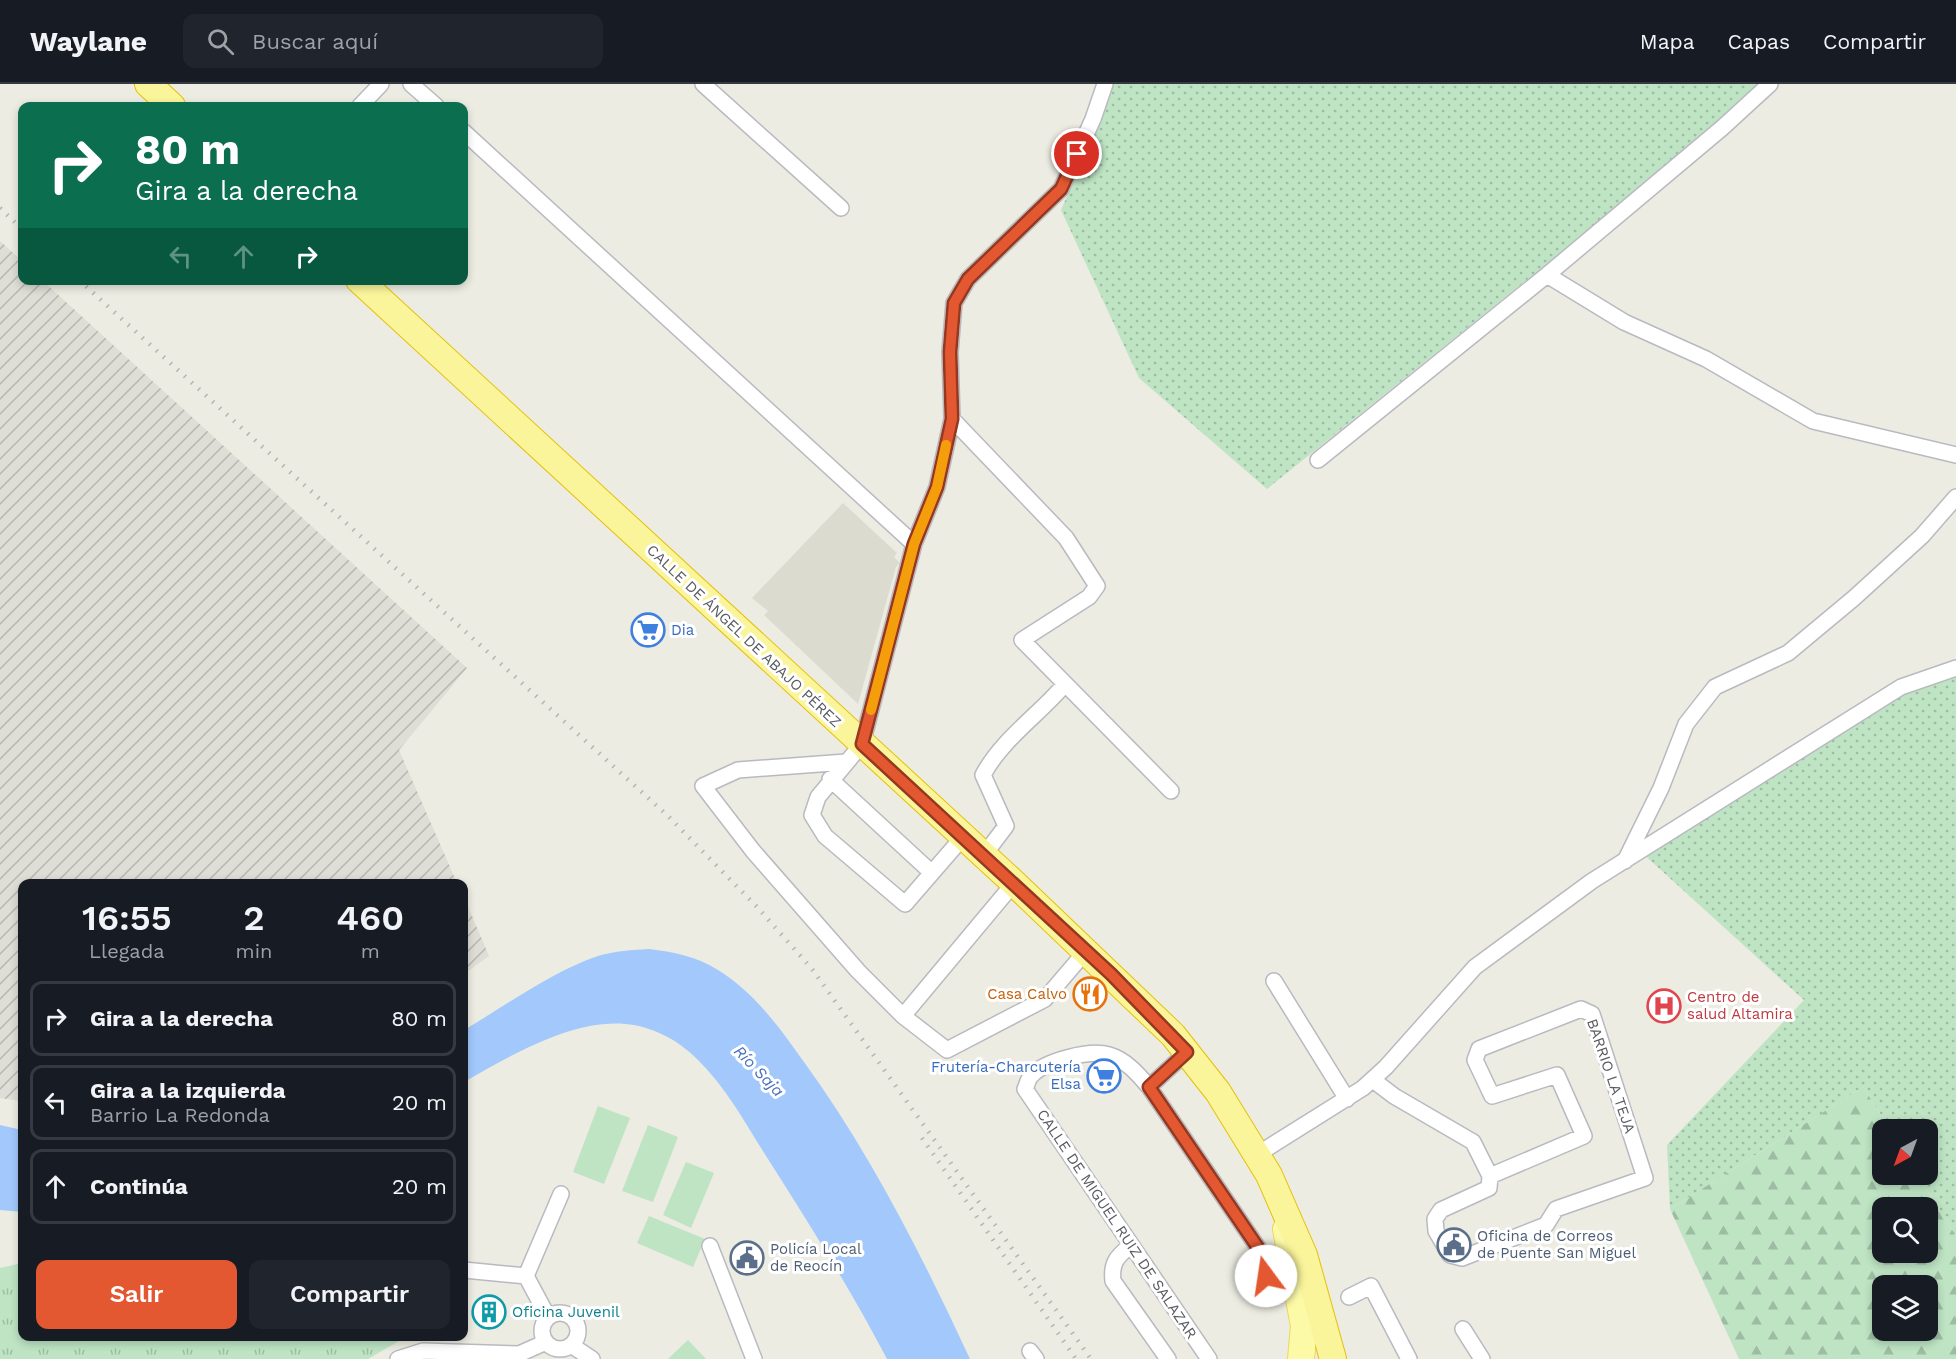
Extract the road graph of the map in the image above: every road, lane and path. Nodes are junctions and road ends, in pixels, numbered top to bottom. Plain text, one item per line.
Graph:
1 (148, 84) edge
2 (381, 84) edge
3 (703, 84) edge
4 (1105, 84) edge
5 (1770, 84) edge
6 (419, 86) edge
7 (168, 102) edge
8 (364, 102) edge
9 (433, 102) edge
10 (468, 136) edge
11 (841, 208) dead end
12 (1547, 275) junction
13 (364, 285) edge
14 (952, 419) junction
15 (1956, 456) edge
16 (1318, 460) dead end
17 (1956, 496) edge
18 (914, 544) junction
19 (1956, 668) edge
20 (1065, 684) junction
21 (854, 753) junction
22 (830, 779) junction
23 (1172, 791) dead end
24 (963, 837) junction
25 (984, 855) junction
26 (1625, 861) junction
27 (932, 873) junction
28 (1014, 883) junction
29 (1086, 951) junction
30 (1274, 981) dead end
31 (903, 1016) junction
32 (1187, 1052) junction
33 (1373, 1080) junction
34 (1149, 1087) junction
35 (1347, 1099) junction
36 (1258, 1154) junction
37 (1491, 1176) junction
38 (1276, 1190) junction
39 (561, 1194) dead end
40 (711, 1246) dead end
41 (1130, 1246) junction
42 (468, 1270) edge
43 (526, 1276) junction
44 (1266, 1276) dead end
45 (1349, 1297) dead end
46 (548, 1317) junction
47 (1323, 1328) junction
48 (1463, 1329) dead end
49 (546, 1342) junction
50 (424, 1344) edge
51 (571, 1345) junction
52 (398, 1359) edge
53 (592, 1359) edge
54 (754, 1359) edge
55 (1168, 1359) edge
56 (1209, 1359) edge
57 (1301, 1359) edge
58 (1324, 1359) edge
59 (1333, 1359) edge
60 (1409, 1359) edge
61 (1482, 1359) edge

1 - 7 highway
2 - 8 street
3 - 11 street
4 - 14 street
5 - 12 street
6 - 9 street
10 - 18 street
12 - 15 street
12 - 16 street
13 - 21 highway, CALLE DE ÁNGEL DE ABAJO PÉREZ
14 - 18 street
14 - 20 street
17 - 26 street
18 - 21 street
19 - 26 street
20 - 23 street
20 - 25 street
21 - 22 street
21 - 24 highway, CALLE DE ÁNGEL DE ABAJO PÉREZ
21 - 31 street
22 - 27 street
22 - 27 street
24 - 25 highway, CALLE DE ÁNGEL DE ABAJO PÉREZ
24 - 27 street
25 - 28 highway, CALLE DE ÁNGEL DE ABAJO PÉREZ
26 - 33 street
28 - 29 highway, CALLE DE ÁNGEL DE ABAJO PÉREZ
28 - 31 street
29 - 31 street
29 - 32 highway, CALLE DE ÁNGEL DE ABAJO PÉREZ
30 - 35 street
32 - 34 street
32 - 36 highway, CALLE DE ÁNGEL DE ABAJO PÉREZ
33 - 35 street
33 - 37 street
34 - 41 street, CALLE DE MIGUEL RUIZ DE SALAZAR
34 - 44 street
35 - 36 street
36 - 38 highway, CALLE DE ÁNGEL DE ABAJO PÉREZ
37 - 37 street, BARRIO LA TEJA
38 - 47 highway, CALLE DE ÁNGEL DE ABAJO PÉREZ
38 - 57 main road
39 - 43 street
40 - 54 street
41 - 55 street
41 - 56 street, CALLE DE MIGUEL RUIZ DE SALAZAR
42 - 43 street
43 - 46 street
45 - 60 street
46 - 49 street
46 - 51 street
47 - 58 highway
47 - 59 highway
48 - 61 street
49 - 50 street
49 - 51 street
50 - 52 street
51 - 53 street

